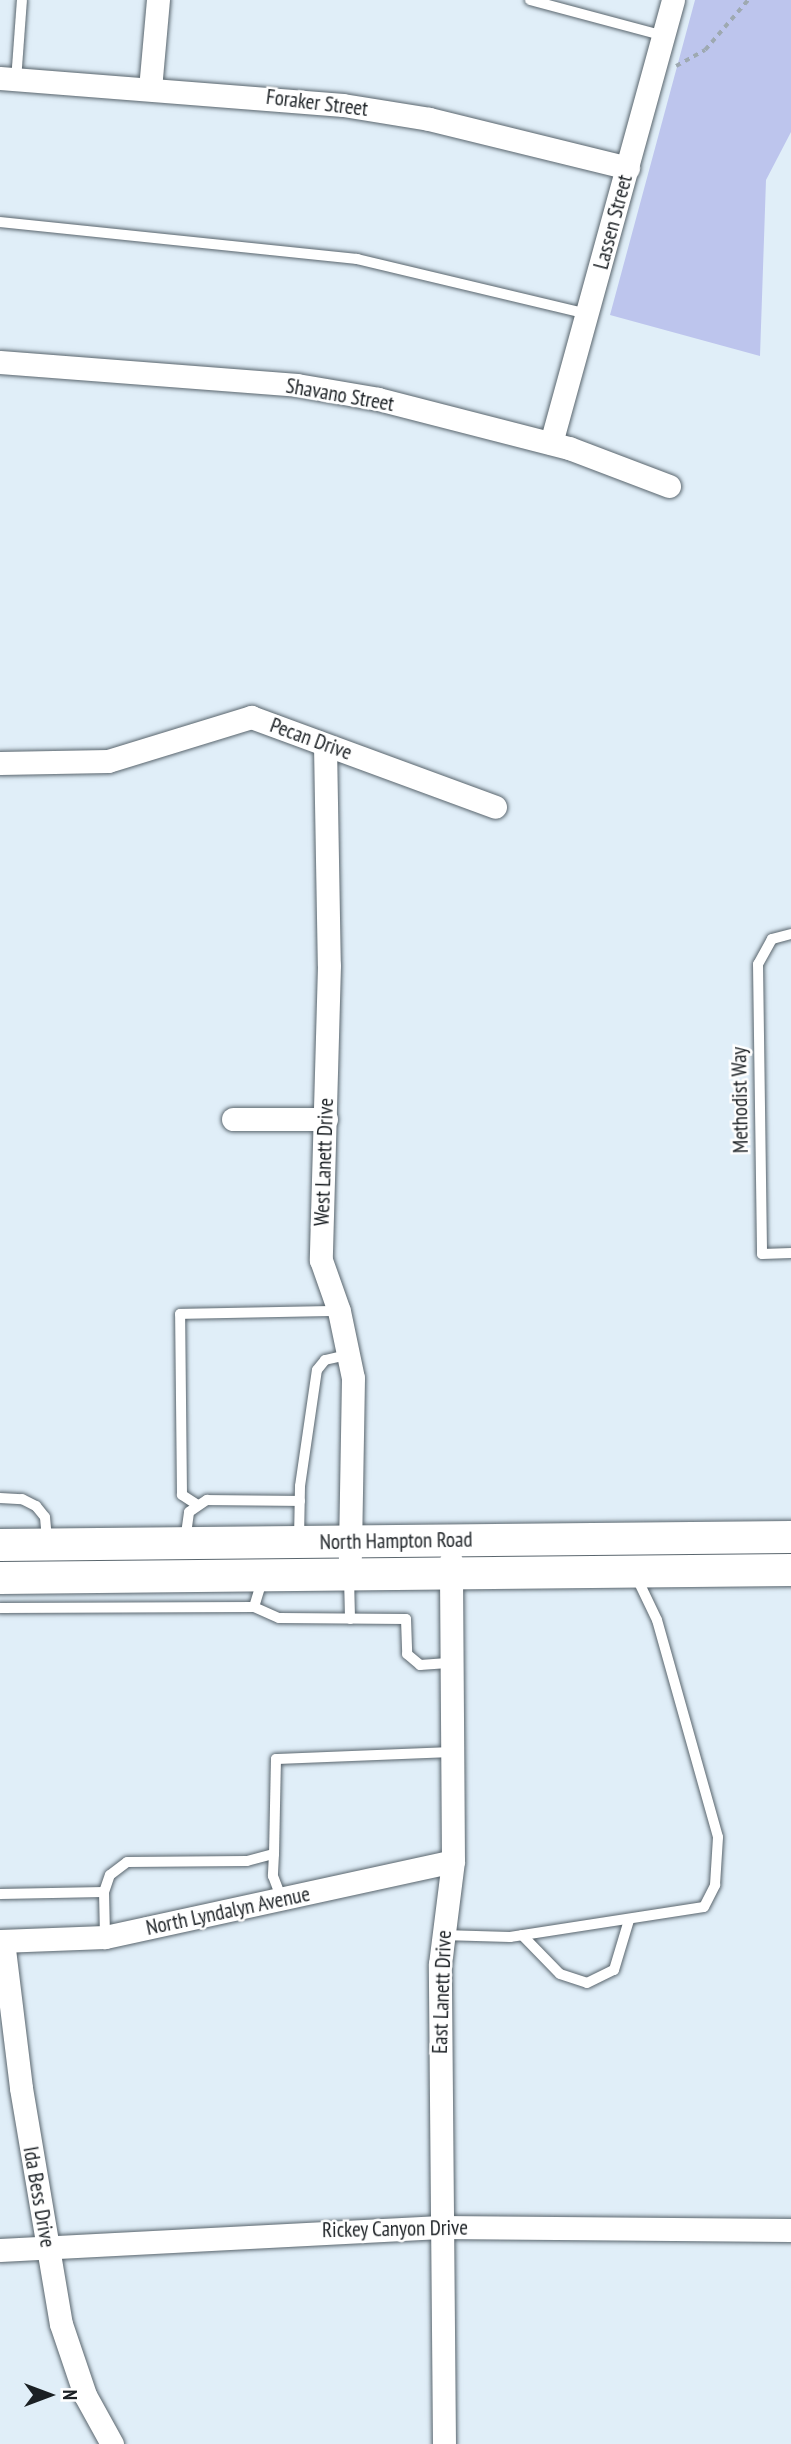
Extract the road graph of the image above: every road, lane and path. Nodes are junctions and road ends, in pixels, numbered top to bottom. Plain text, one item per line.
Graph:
1 (22, 0) edge
2 (158, 0) edge
3 (530, 0) edge
4 (673, 0) edge
5 (748, 0) edge
6 (663, 36) junction
7 (672, 71) dead end
8 (8, 80) edge
9 (150, 89) junction
10 (628, 168) junction
11 (0, 222) edge
12 (588, 314) junction
13 (0, 362) edge
14 (551, 443) junction
15 (669, 486) dead end
16 (325, 745) junction
17 (0, 764) edge
18 (495, 807) dead end
19 (791, 934) edge
20 (233, 1119) dead end
21 (326, 1119) junction
22 (791, 1253) edge
23 (339, 1311) junction
24 (346, 1355) junction
25 (0, 1498) edge
26 (300, 1501) junction
27 (195, 1504) junction
28 (791, 1537) edge
29 (451, 1540) junction
30 (351, 1541) junction
31 (264, 1542) junction
32 (299, 1542) junction
33 (185, 1543) junction
34 (0, 1545) edge
35 (60, 1545) junction
36 (791, 1570) edge
37 (634, 1572) junction
38 (448, 1574) junction
39 (349, 1575) junction
40 (264, 1576) junction
41 (0, 1578) edge
42 (73, 1578) junction
43 (254, 1607) junction
44 (0, 1608) edge
45 (350, 1619) junction
46 (451, 1663) junction
47 (453, 1752) junction
48 (274, 1854) junction
49 (453, 1861) junction
50 (104, 1892) junction
51 (0, 1895) edge
52 (282, 1899) junction
53 (628, 1920) junction
54 (442, 1935) junction
55 (522, 1935) junction
56 (105, 1937) junction
57 (1, 1941) edge
58 (440, 2227) junction
59 (791, 2230) edge
60 (48, 2248) junction
61 (0, 2250) edge
62 (112, 2444) edge
63 (444, 2444) edge

1 - 8 lane
2 - 9 street
3 - 6 lane
4 - 6 street, Lassen Street
5 - 7 path
6 - 10 street, Lassen Street
8 - 9 street, Foraker Street
9 - 10 street, Foraker Street
10 - 12 street, Lassen Street
11 - 12 lane
12 - 14 street, Lassen Street
13 - 14 street, Shavano Street
14 - 15 street, Shavano Street
16 - 17 street, Pecan Drive
16 - 18 street, Pecan Drive
16 - 21 street, West Lanett Drive
19 - 22 lane, Methodist Way
20 - 21 street
21 - 23 street, West Lanett Drive
23 - 24 street, West Lanett Drive
23 - 27 lane
24 - 26 lane
24 - 30 street, West Lanett Drive
25 - 35 lane
26 - 27 lane
26 - 32 lane
27 - 33 lane
28 - 29 main road, North Hampton Road
29 - 30 main road, North Hampton Road
29 - 38 street, East Lanett Drive
30 - 32 main road, North Hampton Road
30 - 39 street, West Lanett Drive
31 - 32 main road, North Hampton Road
31 - 33 main road, North Hampton Road
31 - 40 main road
33 - 35 main road, North Hampton Road
34 - 35 main road, North Hampton Road
35 - 42 main road
36 - 37 main road, North Hampton Road
37 - 38 main road, North Hampton Road
37 - 53 lane
38 - 39 main road, North Hampton Road
38 - 46 street, East Lanett Drive
39 - 40 main road, North Hampton Road
39 - 45 lane
40 - 42 main road, North Hampton Road
40 - 43 lane
41 - 42 main road, North Hampton Road
43 - 44 lane
43 - 45 lane
45 - 46 lane
46 - 47 street, East Lanett Drive
47 - 48 lane
47 - 49 street, East Lanett Drive
48 - 50 lane
48 - 52 lane
49 - 52 street, North Lyndalyn Avenue
49 - 54 street, East Lanett Drive
50 - 51 lane
50 - 56 lane
52 - 56 street, North Lyndalyn Avenue
53 - 55 lane
53 - 55 lane
54 - 55 lane
54 - 58 street, East Lanett Drive
56 - 57 street, North Lyndalyn Avenue
57 - 60 street, Ida Bess Drive
58 - 59 street, Rickey Canyon Drive
58 - 60 street, Rickey Canyon Drive
58 - 63 street, East Lanett Drive
60 - 61 street, Rickey Canyon Drive
60 - 62 street, Ida Bess Drive

